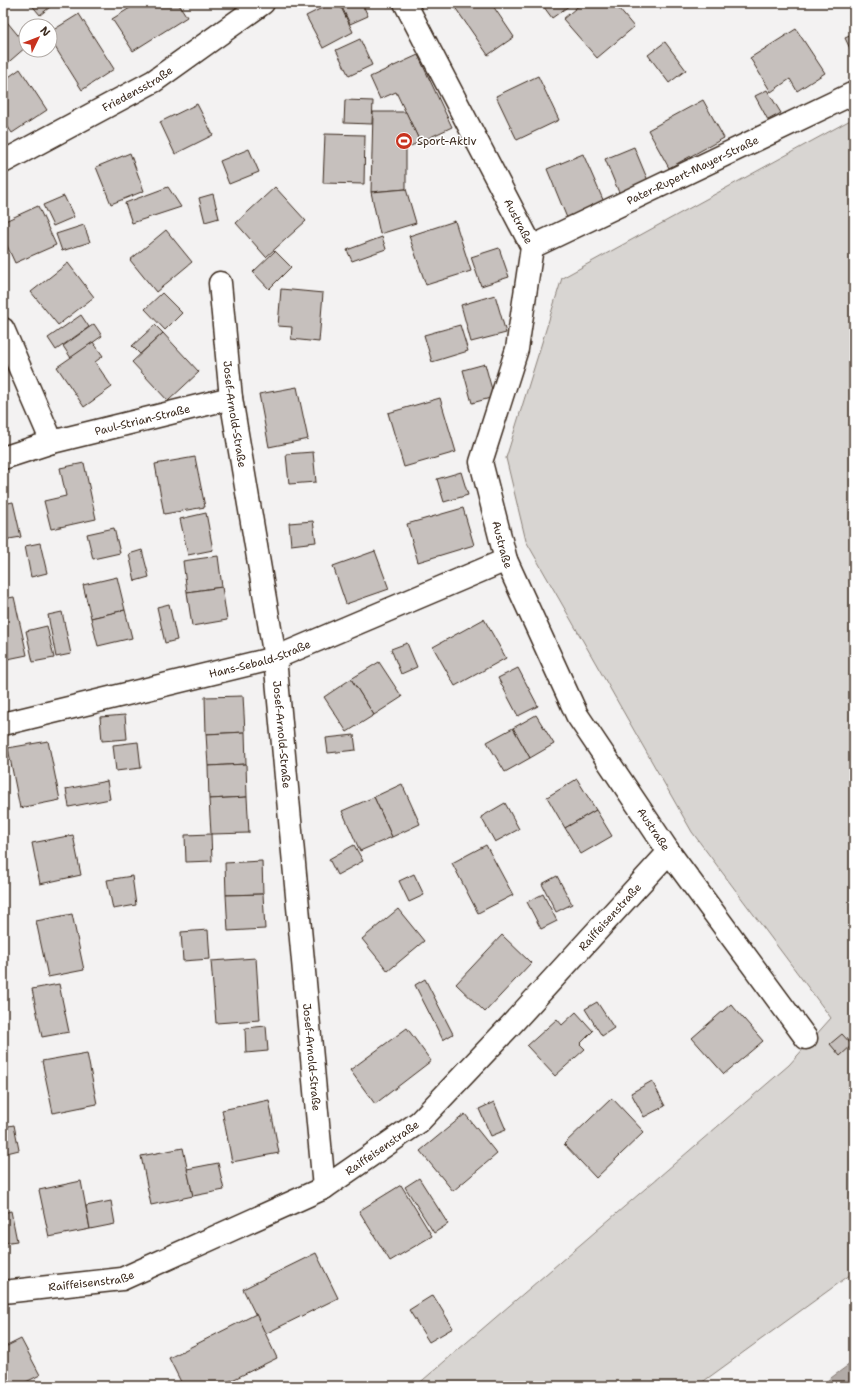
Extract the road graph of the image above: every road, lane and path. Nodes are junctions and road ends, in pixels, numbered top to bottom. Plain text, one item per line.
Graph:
1 (263, 3) edge
2 (404, 3) edge
3 (854, 93) edge
4 (3, 162) edge
5 (532, 247) junction
6 (220, 283) dead end
7 (3, 329) edge
8 (232, 398) junction
9 (52, 442) junction
10 (3, 458) edge
11 (506, 560) junction
12 (275, 658) junction
13 (3, 724) edge
14 (669, 852) junction
15 (806, 1038) dead end
16 (324, 1188) junction
17 (3, 1292) edge

1 - 4 street, Friedensstraße
2 - 5 street, Austraße
3 - 5 street, Pater-Rupert-Mayer-Straße
5 - 11 street, Austraße
6 - 8 street, Josef-Arnold-Straße
7 - 9 street
8 - 9 street, Paul-Strian-Straße
8 - 12 street, Josef-Arnold-Straße
9 - 10 street, Paul-Strian-Straße
11 - 12 street, Hans-Sebald-Straße
11 - 14 street, Austraße
12 - 13 street, Hans-Sebald-Straße
12 - 16 street, Josef-Arnold-Straße
14 - 15 street, Austraße
14 - 16 street, Raiffeisenstraße
16 - 17 street, Raiffeisenstraße

